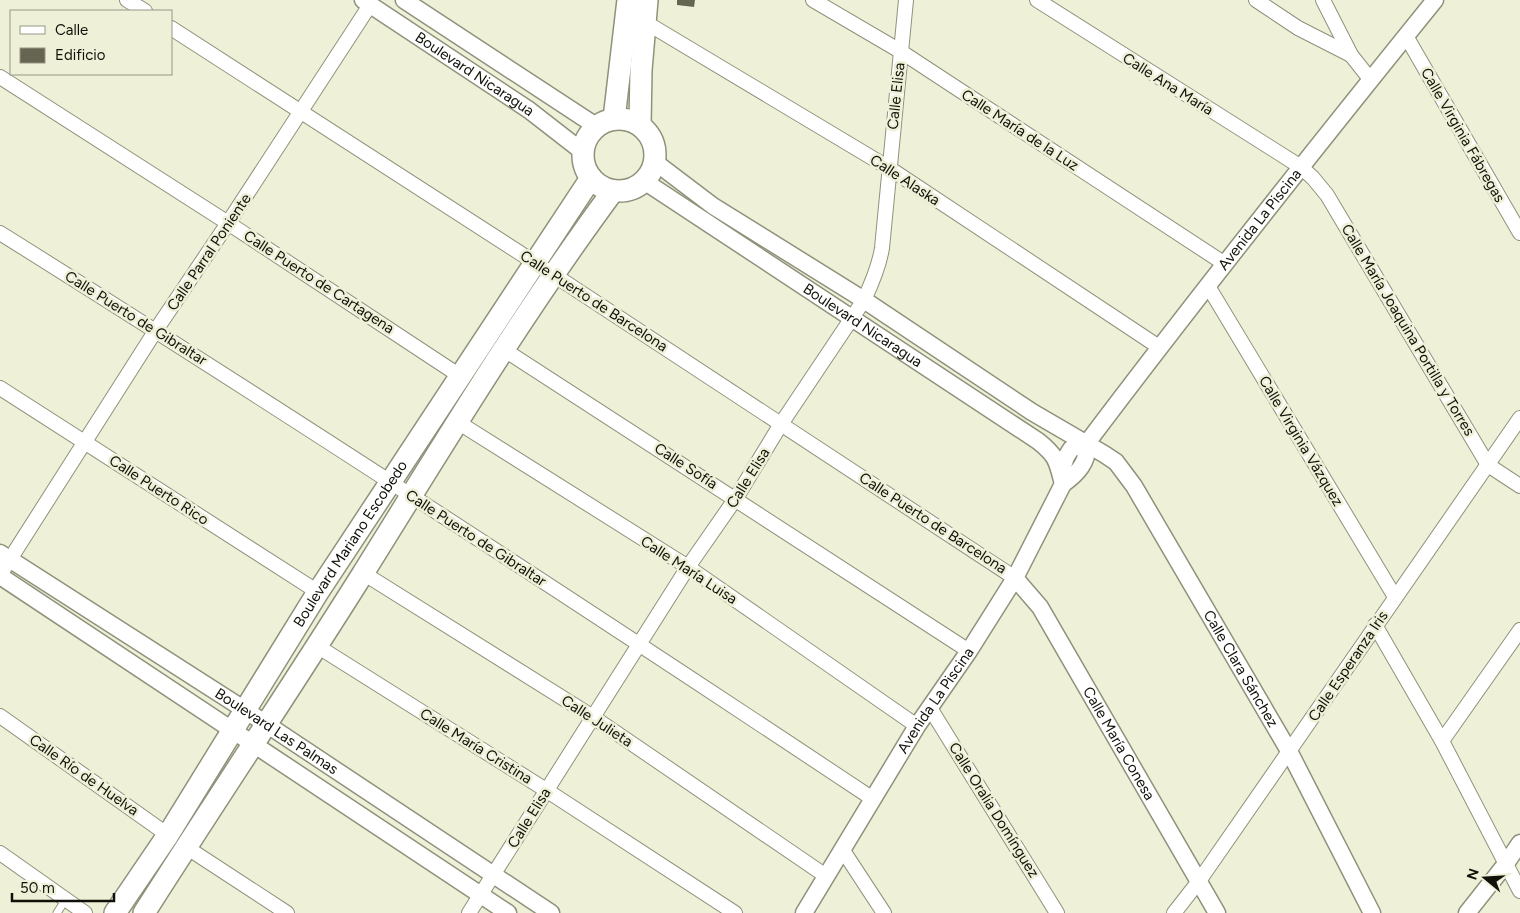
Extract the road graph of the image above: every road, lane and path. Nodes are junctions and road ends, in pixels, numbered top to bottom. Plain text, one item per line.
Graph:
1 (127, 0) edge
2 (404, 0) edge
3 (813, 0) edge
4 (906, 0) edge
5 (1037, 0) edge
6 (1256, 0) edge
7 (1323, 0) edge
8 (1435, 0) edge
9 (631, 1) edge
10 (367, 2) edge
11 (143, 10) edge
12 (645, 22) junction
13 (172, 29) edge
14 (1406, 36) junction
15 (900, 51) junction
16 (1351, 55) junction
17 (0, 77) edge
18 (1370, 79) junction
19 (301, 110) junction
20 (605, 122) junction
21 (640, 125) junction
22 (583, 152) junction
23 (655, 162) junction
24 (1301, 167) junction
25 (889, 168) junction
26 (591, 178) junction
27 (644, 181) junction
28 (613, 191) junction
29 (228, 223) junction
30 (0, 233) edge
31 (1520, 233) edge
32 (534, 262) junction
33 (1225, 264) junction
34 (554, 275) junction
35 (1208, 286) junction
36 (864, 300) junction
37 (852, 318) junction
38 (156, 330) junction
39 (1159, 347) junction
40 (504, 349) junction
41 (460, 376) junction
42 (0, 388) edge
43 (1520, 418) edge
44 (456, 421) junction
45 (782, 424) junction
46 (86, 442) junction
47 (1087, 443) junction
48 (1488, 465) junction
49 (390, 482) junction
50 (1063, 484) junction
51 (1520, 486) edge
52 (410, 496) junction
53 (736, 498) junction
54 (5, 556) edge
55 (688, 567) junction
56 (363, 573) junction
57 (0, 576) edge
58 (1015, 578) junction
59 (318, 592) junction
60 (1395, 597) junction
61 (1375, 624) junction
62 (1520, 630) edge
63 (639, 644) junction
64 (317, 646) junction
65 (969, 651) junction
66 (930, 708) junction
67 (245, 710) junction
68 (0, 716) edge
69 (594, 717) junction
70 (266, 725) junction
71 (917, 726) junction
72 (233, 730) junction
73 (1442, 742) junction
74 (254, 745) junction
75 (1289, 751) junction
76 (546, 790) junction
77 (872, 799) junction
78 (168, 835) junction
79 (1520, 843) edge
80 (186, 847) junction
81 (842, 849) junction
82 (0, 852) edge
83 (1505, 865) junction
84 (494, 875) junction
85 (826, 876) junction
86 (1199, 882) junction
87 (1520, 892) edge
88 (481, 895) junction
89 (66, 900) junction
90 (57, 913) edge
91 (85, 913) edge
92 (115, 913) edge
93 (144, 913) edge
94 (287, 913) edge
95 (470, 913) edge
96 (508, 913) edge
97 (552, 913) edge
98 (735, 913) edge
99 (804, 913) edge
100 (884, 913) edge
101 (1057, 913) edge
102 (1174, 913) edge
103 (1217, 913) edge
104 (1372, 913) edge
105 (1468, 913) edge

1 - 11 street
2 - 20 street, Boulevard Nicaragua
3 - 15 street, Calle María de la Luz
4 - 15 street, Calle Elisa
5 - 24 street, Calle Ana María
6 - 16 street
7 - 16 street
8 - 14 street, Avenida La Piscina
9 - 12 main road
9 - 20 main road
10 - 19 street, Calle Parral Poniente
10 - 22 street, Boulevard Nicaragua
12 - 21 main road
12 - 25 street, Calle Alaska
13 - 19 street, Calle Puerto de Barcelona
14 - 18 street, Avenida La Piscina
14 - 31 street, Calle Virginia Fábregas
15 - 25 street, Calle Elisa
15 - 33 street, Calle María de la Luz
16 - 18 street
17 - 29 street, Calle Puerto de Cartagena
18 - 24 street, Avenida La Piscina
19 - 29 street, Calle Parral Poniente
19 - 32 street, Calle Puerto de Barcelona
20 - 21 main road
20 - 22 main road
21 - 23 main road
22 - 26 main road
23 - 27 main road
23 - 36 street, Boulevard Nicaragua
24 - 33 street, Avenida La Piscina
24 - 48 street, Calle María Joaquina Portilla y Torres
25 - 36 street, Calle Elisa
25 - 39 street, Calle Alaska
26 - 28 main road
26 - 32 main road, Boulevard Mariano Escobedo
27 - 28 main road
27 - 37 street, Boulevard Nicaragua
28 - 34 main road, Boulevard Mariano Escobedo
29 - 38 street, Calle Parral Poniente
29 - 41 street, Calle Puerto de Cartagena
30 - 38 street, Calle Puerto de Gibraltar
32 - 34 street, Calle Puerto de Barcelona
32 - 41 main road, Boulevard Mariano Escobedo
33 - 35 street, Avenida La Piscina
34 - 40 main road, Boulevard Mariano Escobedo
34 - 45 street, Calle Puerto de Barcelona
35 - 39 street, Avenida La Piscina
35 - 60 street, Calle Virginia Vázquez
36 - 37 street, Calle Elisa
36 - 47 street, Boulevard Nicaragua
37 - 45 street, Calle Elisa
37 - 50 street, Boulevard Nicaragua
38 - 46 street, Calle Parral Poniente
38 - 49 street, Calle Puerto de Gibraltar
39 - 47 street, Avenida La Piscina
40 - 44 main road, Boulevard Mariano Escobedo
40 - 53 street, Calle Sofía
41 - 49 main road, Boulevard Mariano Escobedo
42 - 46 street, Calle Puerto Rico
43 - 48 street, Calle Esperanza Iris
44 - 52 main road, Boulevard Mariano Escobedo
44 - 55 street, Calle María Luisa
45 - 53 street, Calle Elisa
45 - 58 street, Calle Puerto de Barcelona
46 - 54 street, Calle Parral Poniente
46 - 59 street, Calle Puerto Rico
47 - 50 street, Avenida La Piscina
47 - 75 street, Calle Clara Sánchez
48 - 51 street, Calle María Joaquina Portilla y Torres
48 - 60 street, Calle Esperanza Iris
49 - 52 street, Calle Puerto de Gibraltar
49 - 59 main road, Boulevard Mariano Escobedo
50 - 58 street, Avenida La Piscina
52 - 56 main road, Boulevard Mariano Escobedo
52 - 63 street, Calle Puerto de Gibraltar
53 - 55 street, Calle Elisa
53 - 65 street, Calle Sofía
54 - 57 street, Calle Parral Poniente
54 - 67 street, Boulevard Las Palmas
55 - 63 street, Calle Elisa
55 - 71 street, Calle María Luisa
56 - 64 main road, Boulevard Mariano Escobedo
56 - 69 street, Calle Julieta
57 - 72 street, Boulevard Las Palmas
58 - 65 street, Avenida La Piscina
58 - 86 street, Calle María Conesa
59 - 67 main road, Boulevard Mariano Escobedo
60 - 61 street, Calle Esperanza Iris
61 - 73 street
61 - 75 street, Calle Esperanza Iris
62 - 73 street
63 - 69 street, Calle Elisa
63 - 77 street, Calle Puerto de Gibraltar
64 - 70 main road, Boulevard Mariano Escobedo
64 - 76 street, Calle María Cristina
65 - 66 street, Avenida La Piscina
66 - 71 street, Avenida La Piscina
66 - 101 street, Calle Oralia Domínguez
67 - 70 street, Boulevard Las Palmas
67 - 72 main road, Boulevard Mariano Escobedo
68 - 78 street, Calle Río de Huelva
69 - 76 street, Calle Elisa
69 - 85 street, Calle Julieta
70 - 74 main road, Boulevard Mariano Escobedo
70 - 84 street, Boulevard Las Palmas
71 - 77 street, Avenida La Piscina
72 - 74 street, Boulevard Las Palmas
72 - 78 main road, Boulevard Mariano Escobedo
73 - 83 street
74 - 80 main road, Boulevard Mariano Escobedo
74 - 88 street, Boulevard Las Palmas
75 - 86 street, Calle Esperanza Iris
75 - 104 street, Calle Clara Sánchez
76 - 84 street, Calle Elisa
76 - 98 street, Calle María Cristina
77 - 81 street, Avenida La Piscina
78 - 92 main road, Boulevard Mariano Escobedo
79 - 83 street
80 - 93 main road, Boulevard Mariano Escobedo
80 - 94 street
81 - 85 street, Avenida La Piscina
81 - 100 street
82 - 89 street
83 - 87 street
83 - 105 street
84 - 88 street, Calle Elisa
84 - 97 street, Boulevard Las Palmas
85 - 99 street, Avenida La Piscina
86 - 102 street, Calle Esperanza Iris
86 - 103 street, Calle María Conesa
88 - 95 street, Calle Elisa
88 - 96 street, Boulevard Las Palmas
89 - 90 lane
89 - 91 street

